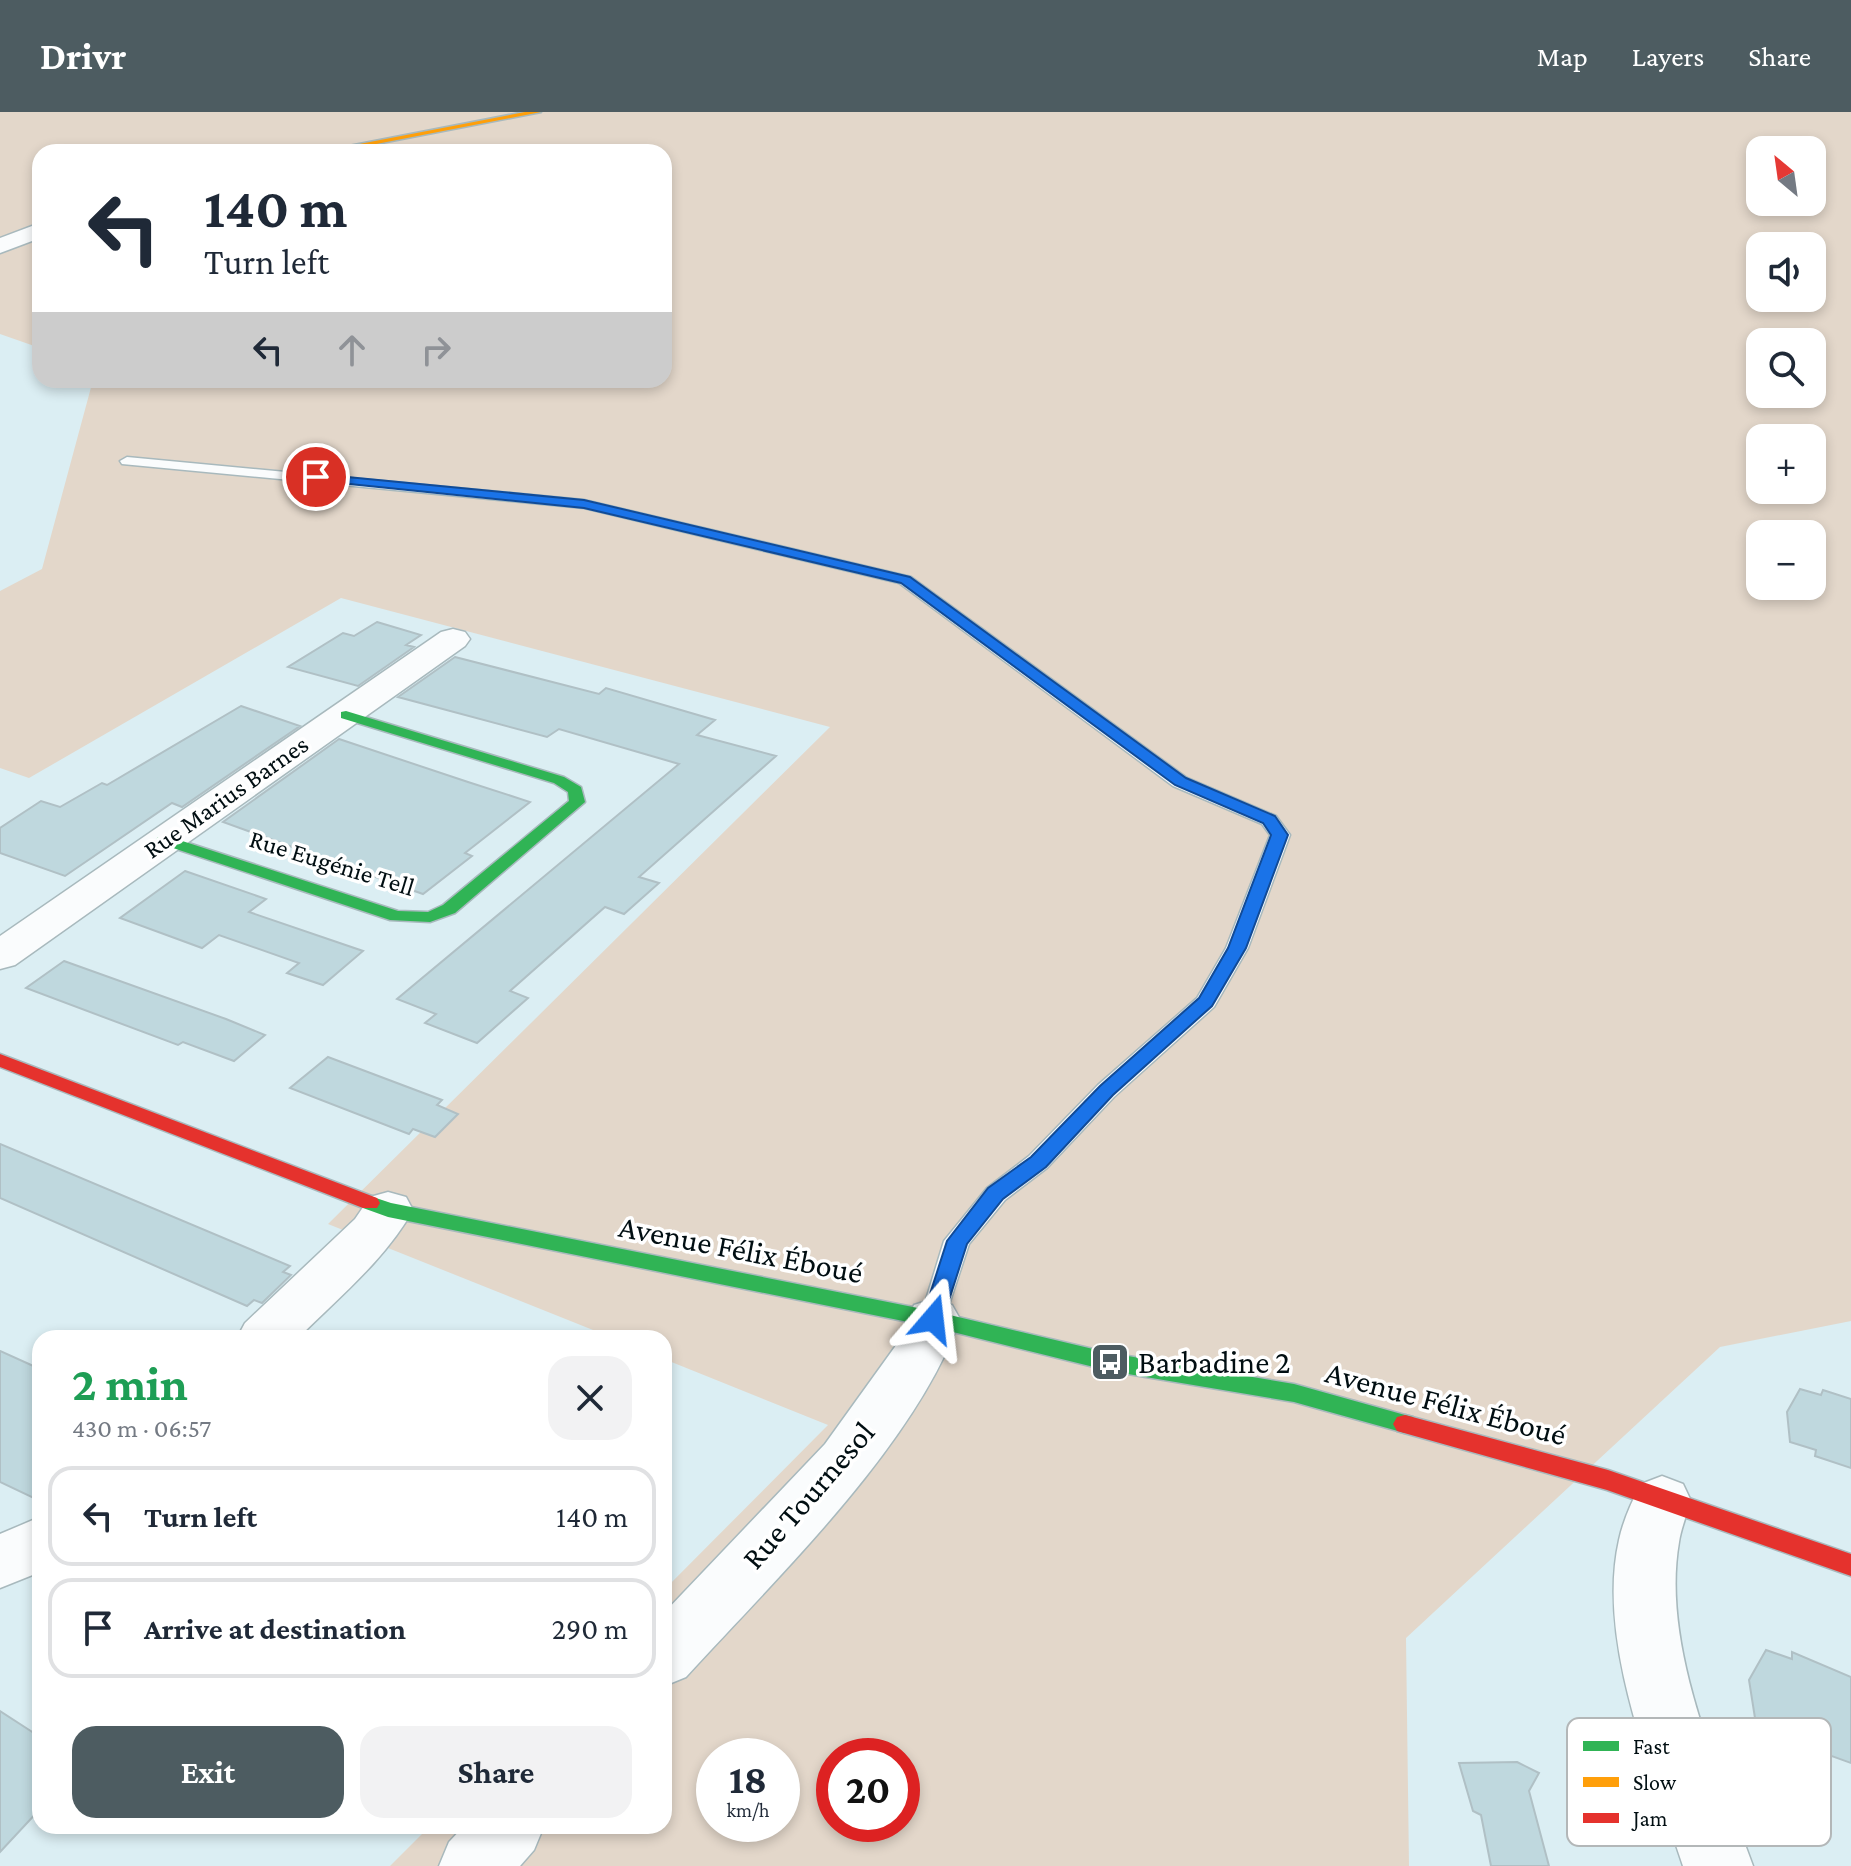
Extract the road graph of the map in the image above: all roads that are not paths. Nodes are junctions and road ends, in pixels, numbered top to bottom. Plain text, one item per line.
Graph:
1 (537, 112) edge
2 (365, 144) edge
3 (32, 233) edge
4 (0, 246) edge
5 (127, 461) dead end
6 (453, 639) dead end
7 (346, 715) junction
8 (164, 840) junction
9 (0, 956) edge
10 (0, 1060) edge
11 (388, 1210) junction
12 (933, 1319) junction
13 (272, 1330) edge
14 (1662, 1501) junction
15 (32, 1547) edge
16 (0, 1562) edge
17 (1851, 1565) edge
18 (672, 1648) edge
19 (1668, 1718) edge
20 (503, 1834) edge
21 (1711, 1846) edge
22 (474, 1866) edge
23 (1718, 1866) edge

1 - 2 street
3 - 4 street
5 - 12 lane
6 - 7 street, Rue Marius Barnes
7 - 8 street, Rue Marius Barnes
7 - 8 street, Rue Eugénie Tell
8 - 9 street, Rue Marius Barnes
10 - 11 street, Avenue Félix Éboué
11 - 12 street, Avenue Félix Éboué
11 - 13 street
12 - 14 street, Avenue Félix Éboué
12 - 18 street, Rue Tournesol
14 - 17 street, Avenue Félix Éboué
14 - 19 street
15 - 16 street
20 - 22 street
21 - 23 street

